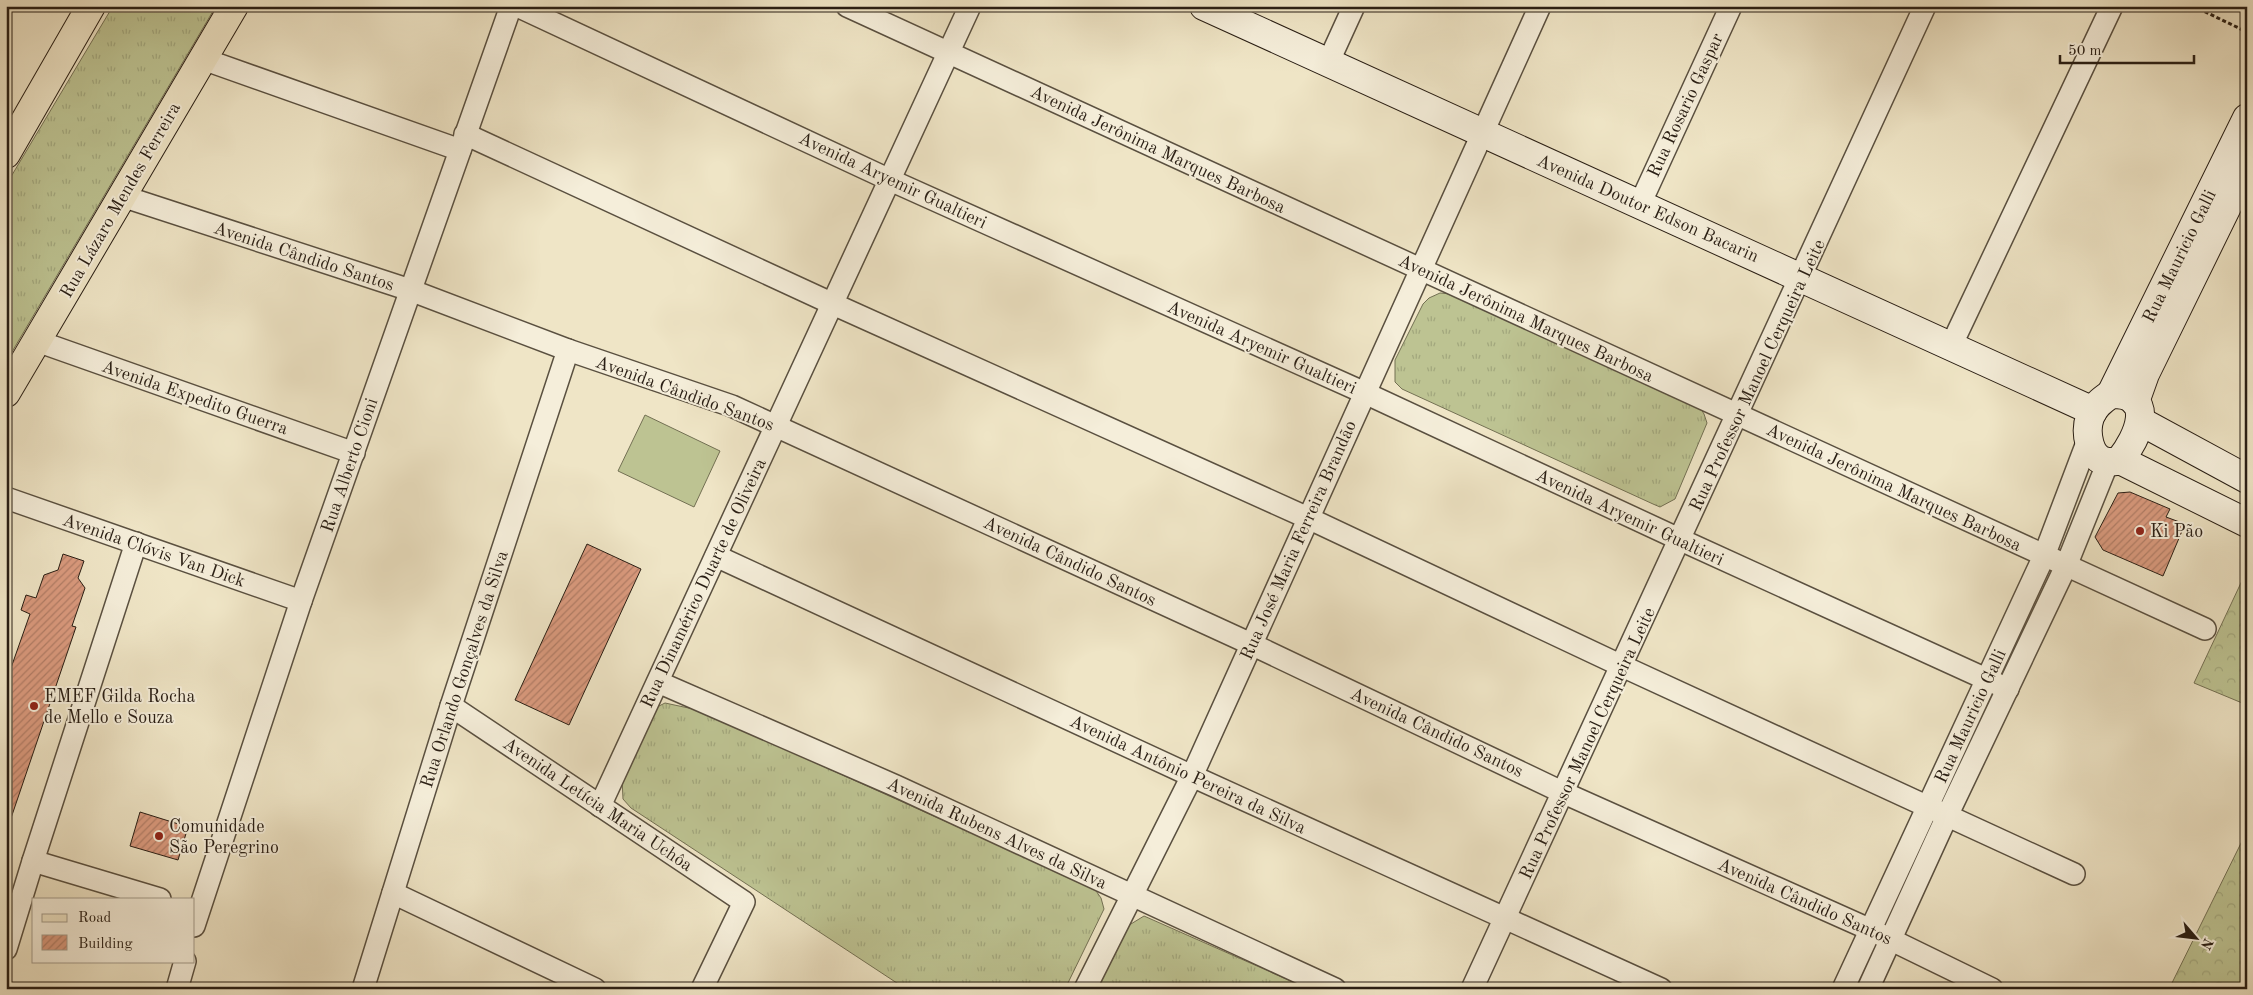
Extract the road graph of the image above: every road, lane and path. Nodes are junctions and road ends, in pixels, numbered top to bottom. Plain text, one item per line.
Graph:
1 (91, 6) edge
2 (234, 6) edge
3 (511, 6) edge
4 (517, 6) edge
5 (847, 6) edge
6 (970, 6) edge
7 (1204, 6) edge
8 (1354, 6) edge
9 (1540, 6) edge
10 (1731, 6) edge
11 (1925, 6) edge
12 (2112, 6) edge
13 (2193, 6) edge
14 (2247, 32) edge
15 (948, 53) junction
16 (203, 59) junction
17 (1328, 63) junction
18 (2247, 118) edge
19 (1482, 133) junction
20 (462, 142) junction
21 (6, 154) edge
22 (2247, 166) edge
23 (890, 180) junction
24 (122, 196) junction
25 (1640, 204) junction
26 (1421, 269) junction
27 (1802, 278) junction
28 (410, 290) junction
29 (833, 304) junction
30 (37, 341) junction
31 (1951, 346) junction
32 (568, 350) junction
33 (6, 393) edge
34 (1365, 393) junction
35 (2120, 407) junction
36 (1738, 415) junction
37 (776, 426) junction
38 (2088, 440) junction
39 (354, 453) junction
40 (2114, 461) junction
41 (2247, 479) edge
42 (6, 498) edge
43 (1308, 518) junction
44 (2247, 523) edge
45 (1681, 540) junction
46 (136, 543) junction
47 (716, 556) junction
48 (2044, 556) junction
49 (2066, 566) junction
50 (301, 601) junction
51 (2205, 629) dead end
52 (1251, 644) junction
53 (1622, 666) junction
54 (1988, 680) junction
55 (658, 682) junction
56 (2008, 689) junction
57 (451, 706) junction
58 (1192, 776) junction
59 (1564, 793) junction
60 (600, 806) junction
61 (1927, 806) junction
62 (1947, 816) junction
63 (33, 861) junction
64 (2074, 874) dead end
65 (393, 892) junction
66 (1132, 895) junction
67 (157, 898) edge
68 (195, 915) edge
69 (1506, 918) junction
70 (1871, 930) junction
71 (1891, 939) junction
72 (6, 949) edge
73 (185, 962) edge
74 (177, 989) edge
75 (363, 989) edge
76 (595, 989) edge
77 (702, 989) edge
78 (1085, 989) edge
79 (1335, 989) edge
80 (1472, 989) edge
81 (1661, 989) edge
82 (1843, 989) edge
83 (1868, 989) edge
84 (1992, 989) edge

1 - 21 main road
2 - 16 main road, Rua Lázaro Mendes Ferreira
3 - 20 street, Rua Alberto Cioni
4 - 23 street, Avenida Aryemir Gualtieri
5 - 15 street, Avenida Jerônima Marques Barbosa
6 - 15 street, Rua Dinamérico Duarte de Oliveira
7 - 17 street, Avenida Doutor Edson Bacarin
8 - 17 street
9 - 19 street, Rua José Maria Ferreira Brandão
10 - 25 street, Rua Rosario Gaspar
11 - 27 street, Rua Professor Manoel Cerqueira Leite
12 - 31 street
13 - 14 path
15 - 23 street, Rua Dinamérico Duarte de Oliveira
15 - 26 street, Avenida Jerônima Marques Barbosa
16 - 20 street
16 - 24 main road, Rua Lázaro Mendes Ferreira
17 - 19 street, Avenida Doutor Edson Bacarin
18 - 35 street, Rua Mauricio Galli
19 - 25 street, Avenida Doutor Edson Bacarin
19 - 26 street, Rua José Maria Ferreira Brandão
20 - 28 street, Rua Alberto Cioni
20 - 29 street
22 - 35 street, Rua Mauricio Galli
23 - 29 street, Rua Dinamérico Duarte de Oliveira
23 - 34 street, Avenida Aryemir Gualtieri
24 - 28 street, Avenida Cândido Santos
24 - 30 main road, Rua Lázaro Mendes Ferreira
25 - 27 street, Avenida Doutor Edson Bacarin
26 - 34 street, Rua José Maria Ferreira Brandão
26 - 36 street, Avenida Jerônima Marques Barbosa
27 - 31 street, Avenida Doutor Edson Bacarin
27 - 36 street, Rua Professor Manoel Cerqueira Leite
28 - 32 street, Avenida Cândido Santos
28 - 39 street, Rua Alberto Cioni
29 - 37 street, Rua Dinamérico Duarte de Oliveira
29 - 43 street
30 - 33 main road, Rua Lázaro Mendes Ferreira
30 - 39 street, Avenida Expedito Guerra
31 - 35 street, Avenida Doutor Edson Bacarin
32 - 37 street, Avenida Cândido Santos
32 - 57 street, Rua Orlando Gonçalves da Silva
34 - 43 street, Rua José Maria Ferreira Brandão
34 - 45 street, Avenida Aryemir Gualtieri
35 - 38 street
35 - 40 street
35 - 41 street, Avenida Doutor Edson Bacarin
36 - 45 street, Rua Professor Manoel Cerqueira Leite
36 - 48 street, Avenida Jerônima Marques Barbosa
37 - 47 street, Rua Dinamérico Duarte de Oliveira
37 - 52 street, Avenida Cândido Santos
38 - 40 street
38 - 48 street, Rua Mauricio Galli
39 - 50 street, Rua Alberto Cioni
40 - 44 street
40 - 49 street, Rua Mauricio Galli
42 - 46 street, Avenida Clóvis Van Dick
43 - 52 street, Rua José Maria Ferreira Brandão
43 - 53 street
45 - 53 street, Rua Professor Manoel Cerqueira Leite
45 - 54 street, Avenida Aryemir Gualtieri
46 - 50 street, Avenida Clóvis Van Dick
46 - 63 street
47 - 55 street, Rua Dinamérico Duarte de Oliveira
47 - 58 street, Avenida Antônio Pereira da Silva
48 - 49 street, Avenida Jerônima Marques Barbosa
48 - 54 street, Rua Mauricio Galli
49 - 51 street, Avenida Jerônima Marques Barbosa
49 - 56 street, Rua Mauricio Galli
50 - 68 street, Rua Alberto Cioni
52 - 58 street, Rua José Maria Ferreira Brandão
52 - 59 street, Avenida Cândido Santos
53 - 59 street, Rua Professor Manoel Cerqueira Leite
53 - 61 street
54 - 56 street, Avenida Aryemir Gualtieri
54 - 61 street, Rua Mauricio Galli
55 - 60 street, Rua Dinamérico Duarte de Oliveira
55 - 66 street, Avenida Rubens Alves da Silva
56 - 62 street, Rua Mauricio Galli
57 - 60 street, Avenida Letícia Maria Uchôa
57 - 65 street, Rua Orlando Gonçalves da Silva
58 - 66 street, Rua José Maria Ferreira Brandão
58 - 69 street, Avenida Antônio Pereira da Silva
59 - 69 street, Rua Professor Manoel Cerqueira Leite
59 - 70 street, Avenida Cândido Santos
60 - 77 street, Avenida Letícia Maria Uchôa
61 - 62 street
61 - 70 street, Rua Mauricio Galli
62 - 64 street
62 - 71 street, Rua Mauricio Galli
63 - 67 street
63 - 72 street
65 - 75 street, Rua Orlando Gonçalves da Silva
65 - 76 street
66 - 78 street, Rua José Maria Ferreira Brandão
66 - 79 street, Avenida Rubens Alves da Silva
69 - 80 street, Rua Professor Manoel Cerqueira Leite
69 - 81 street, Avenida Antônio Pereira da Silva
70 - 71 street, Avenida Cândido Santos
70 - 82 street, Rua Mauricio Galli
71 - 83 street, Rua Mauricio Galli
71 - 84 street, Avenida Cândido Santos
73 - 74 street

